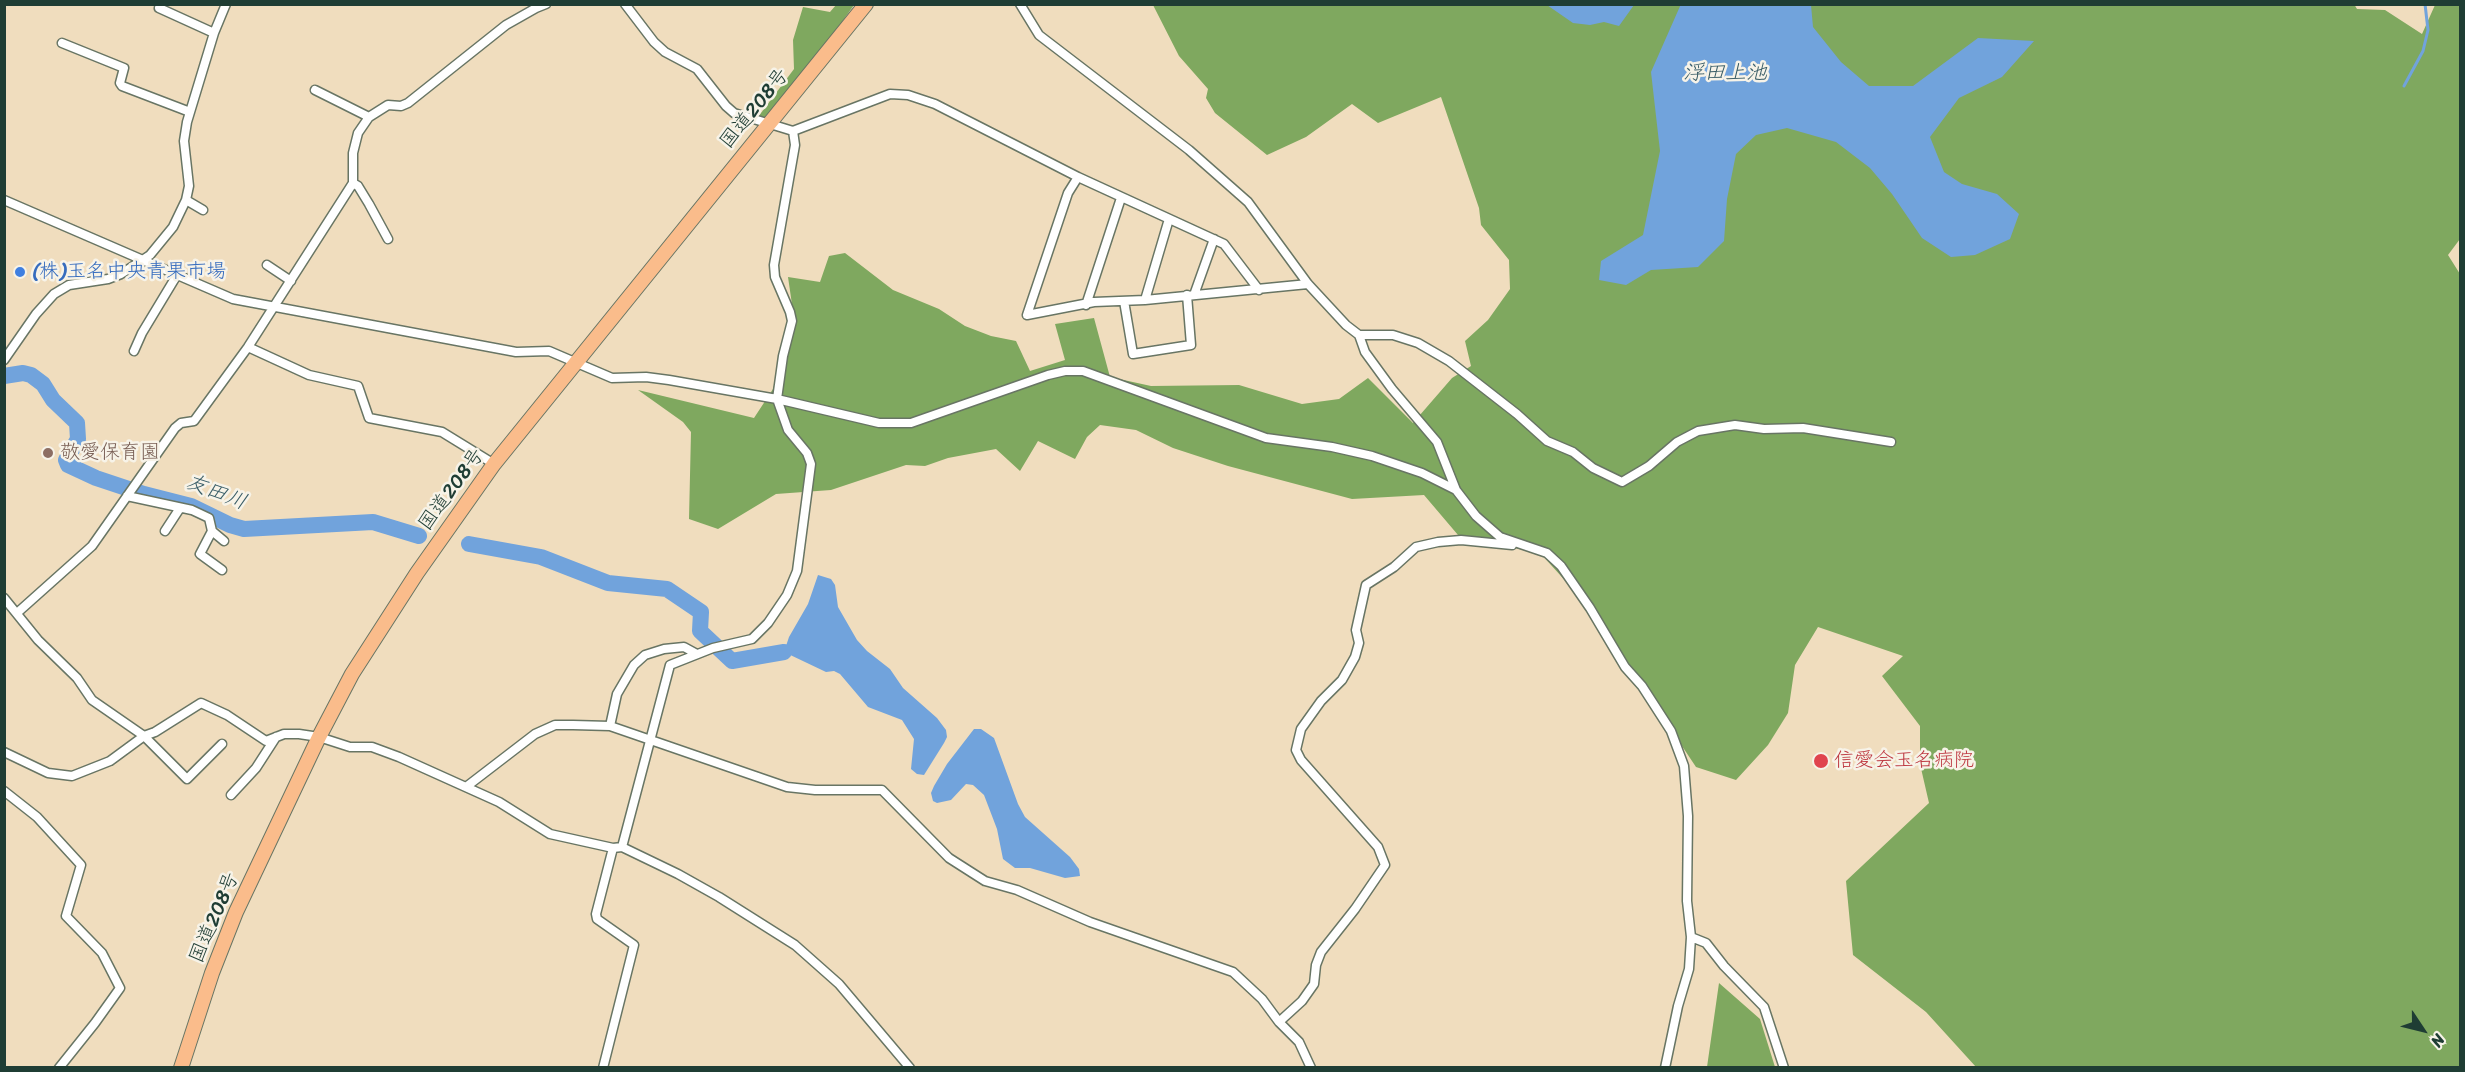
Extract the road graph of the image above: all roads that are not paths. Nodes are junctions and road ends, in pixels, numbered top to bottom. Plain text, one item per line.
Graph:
1 (160, 4) edge
2 (226, 4) edge
3 (546, 4) edge
4 (625, 4) edge
5 (866, 4) edge
6 (1020, 4) edge
7 (214, 33) junction
8 (62, 44) dead end
9 (315, 90) dead end
10 (190, 112) junction
11 (369, 117) junction
12 (768, 123) junction
13 (793, 131) junction
14 (1078, 177) junction
15 (353, 183) junction
16 (1121, 198) junction
17 (4, 200) edge
18 (186, 200) junction
19 (204, 210) dead end
20 (1169, 219) junction
21 (388, 238) dead end
22 (1214, 239) junction
23 (144, 260) junction
24 (266, 266) dead end
25 (177, 275) junction
26 (291, 282) junction
27 (1308, 284) junction
28 (1259, 290) junction
29 (1190, 295) junction
30 (1145, 300) junction
31 (1124, 301) junction
32 (1086, 305) junction
33 (274, 306) junction
34 (1359, 335) junction
35 (248, 347) junction
36 (134, 351) dead end
37 (4, 360) edge
38 (574, 363) junction
39 (777, 399) junction
40 (1891, 442) dead end
41 (494, 464) junction
42 (1456, 490) junction
43 (127, 495) junction
44 (180, 508) junction
45 (165, 531) dead end
46 (212, 531) junction
47 (224, 541) dead end
48 (1533, 548) junction
49 (222, 570) dead end
50 (4, 598) edge
51 (17, 613) junction
52 (695, 653) junction
53 (610, 726) junction
54 (144, 736) junction
55 (276, 737) junction
56 (319, 737) junction
57 (650, 740) junction
58 (222, 744) dead end
59 (4, 752) edge
60 (466, 787) junction
61 (4, 791) edge
62 (231, 795) dead end
63 (618, 848) junction
64 (1691, 937) junction
65 (1279, 1022) junction
66 (59, 1068) edge
67 (181, 1068) edge
68 (603, 1068) edge
69 (910, 1068) edge
70 (1311, 1068) edge
71 (1665, 1068) edge
72 (1784, 1068) edge

1 - 7 street
2 - 7 street
3 - 11 street
4 - 12 street
5 - 12 highway, 国道208号
6 - 27 street
7 - 10 street
8 - 10 street
9 - 11 street
10 - 18 street
11 - 15 street
12 - 13 street
12 - 38 highway, 国道208号
13 - 14 street
13 - 39 street
14 - 16 street
14 - 32 street
15 - 21 street
15 - 26 street
16 - 20 street
16 - 32 street
17 - 23 street
18 - 19 street
18 - 23 street
20 - 22 street
20 - 30 street
22 - 28 street
22 - 29 street
23 - 25 street
23 - 37 street
24 - 26 street
25 - 33 street
25 - 36 street
26 - 33 street
27 - 28 street
27 - 34 street
28 - 29 street
29 - 30 street
29 - 31 street
30 - 31 street
31 - 32 street
33 - 35 street
33 - 38 street
34 - 40 street
34 - 42 street
35 - 41 street
35 - 43 street
38 - 39 street
38 - 41 highway, 国道208号
39 - 42 street
39 - 52 street
41 - 56 highway, 国道208号
42 - 48 street
43 - 44 street
43 - 51 street
44 - 45 street
44 - 46 street
46 - 47 street
46 - 49 street
48 - 64 street
48 - 65 street
50 - 51 street
51 - 54 street
52 - 53 street
52 - 57 street
53 - 57 street
53 - 60 street
54 - 55 street
54 - 58 street
54 - 59 street
55 - 56 street
55 - 62 street
56 - 60 street
56 - 67 highway, 国道208号
57 - 63 street
57 - 65 street
60 - 63 street
61 - 66 street
63 - 68 street
63 - 69 street
64 - 71 street
64 - 72 street
65 - 70 street

